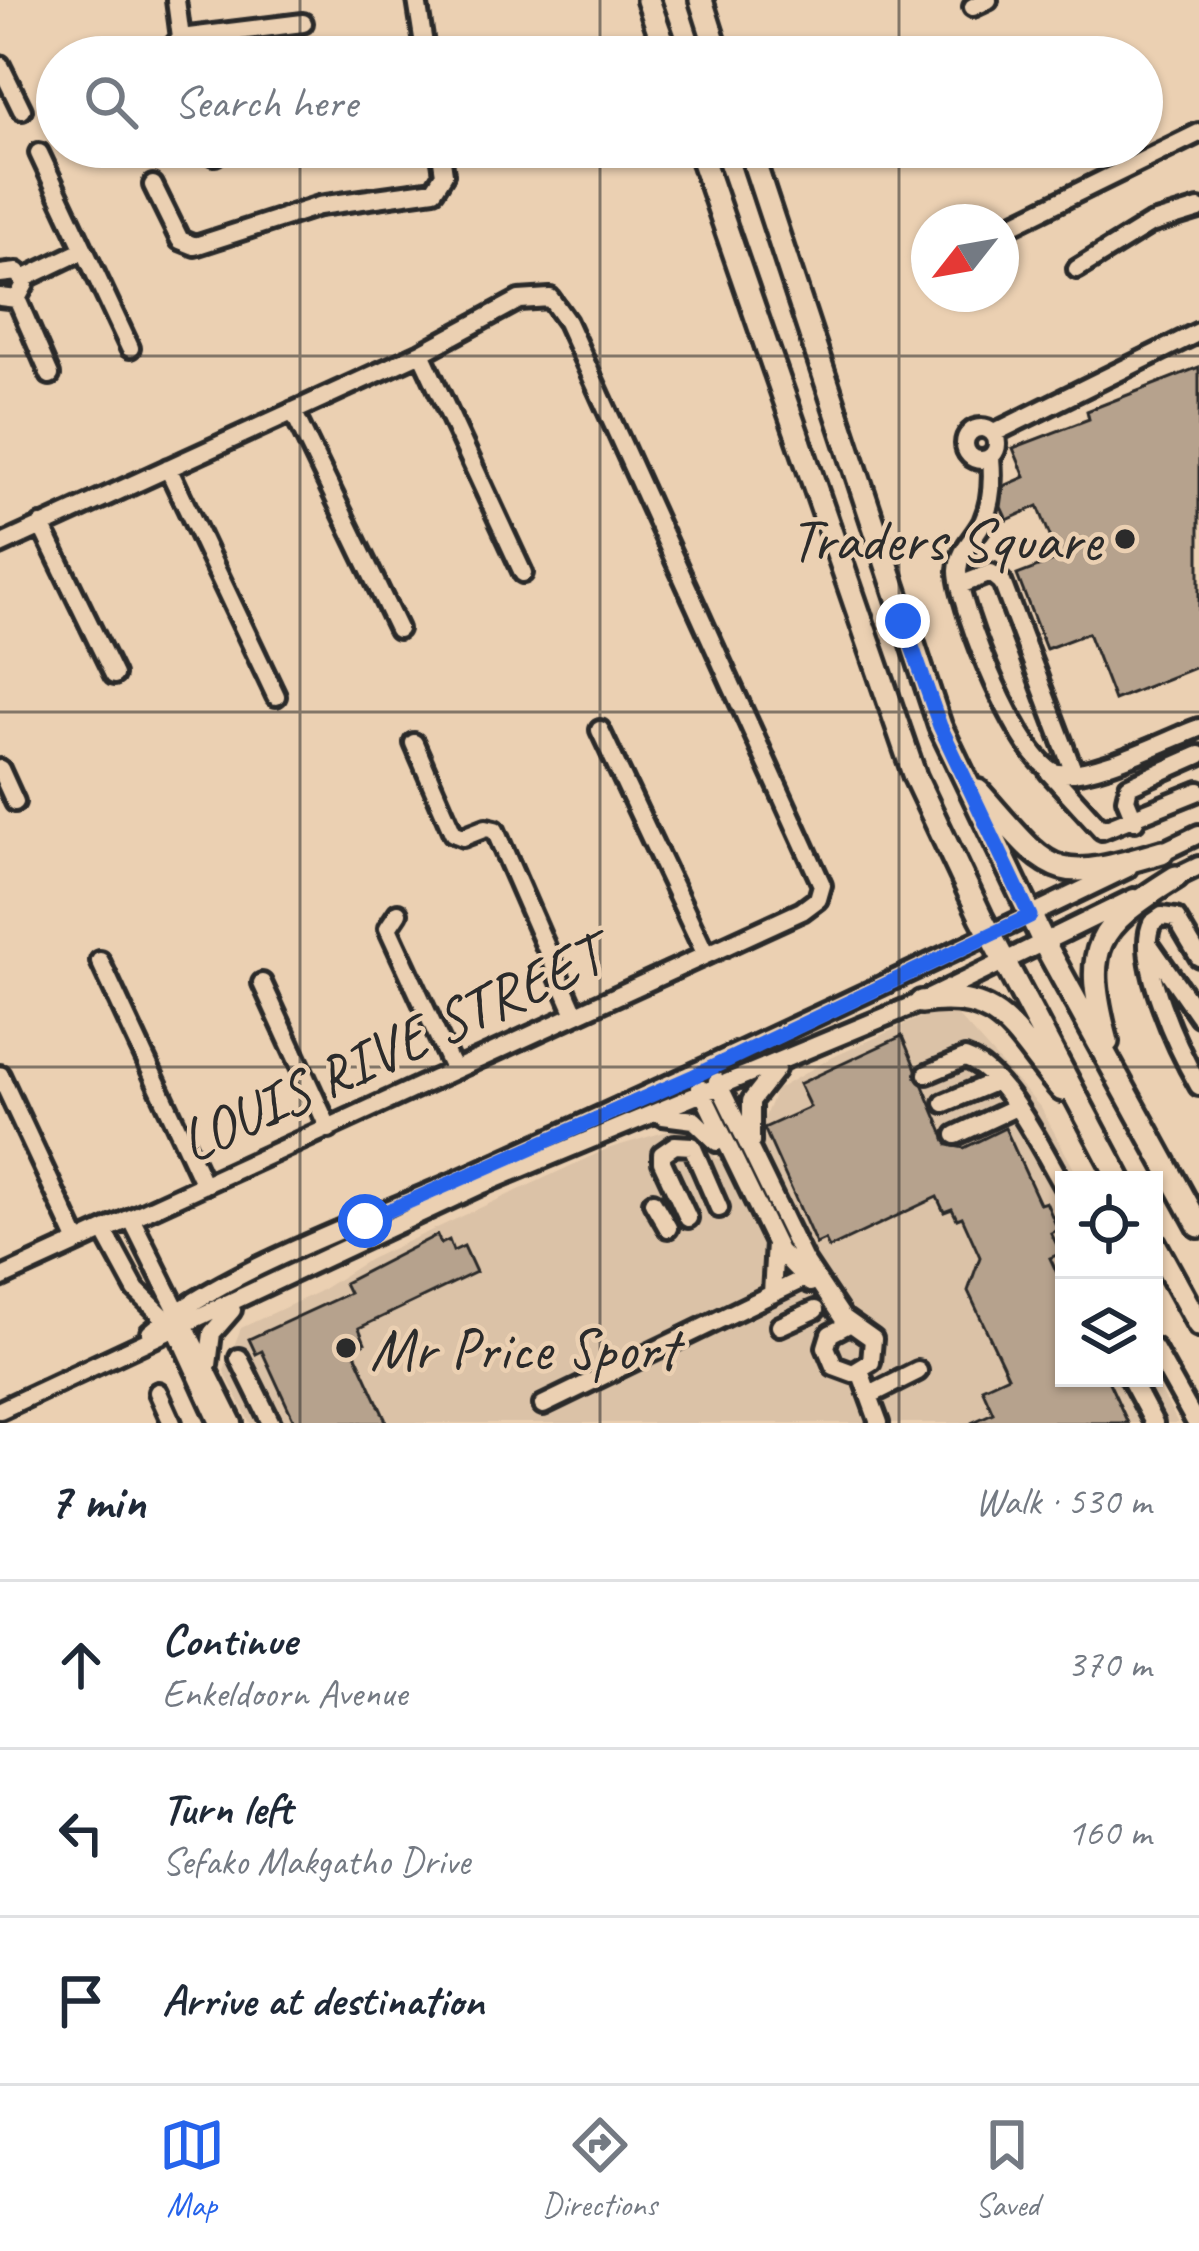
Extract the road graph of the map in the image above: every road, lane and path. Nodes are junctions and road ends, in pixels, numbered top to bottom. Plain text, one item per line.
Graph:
1 (176, 0) edge
2 (417, 0) edge
3 (648, 0) edge
4 (700, 0) edge
5 (303, 23) dead end
6 (231, 33) junction
7 (181, 36) edge
8 (201, 36) edge
9 (232, 36) edge
10 (423, 36) edge
11 (661, 36) edge
12 (712, 36) edge
13 (0, 65) edge
14 (22, 110) dead end
15 (1199, 133) edge
16 (1163, 151) edge
17 (46, 168) edge
18 (443, 168) edge
19 (705, 168) edge
20 (755, 168) edge
21 (1128, 168) edge
22 (153, 185) dead end
23 (1199, 209) edge
24 (1019, 221) edge
25 (84, 250) junction
26 (1077, 269) dead end
27 (1, 271) edge
28 (23, 279) junction
29 (8, 298) edge
30 (1199, 332) edge
31 (130, 348) dead end
32 (421, 353) junction
33 (50, 375) dead end
34 (293, 411) junction
35 (994, 433) junction
36 (991, 458) junction
37 (168, 468) junction
38 (41, 525) junction
39 (0, 544) edge
40 (523, 573) dead end
41 (960, 585) junction
42 (398, 628) dead end
43 (114, 675) dead end
44 (276, 696) dead end
45 (1199, 728) edge
46 (600, 730) dead end
47 (413, 743) dead end
48 (1199, 754) edge
49 (958, 768) junction
50 (0, 769) edge
51 (1048, 771) junction
52 (1074, 773) junction
53 (1199, 791) edge
54 (15, 802) dead end
55 (1136, 821) junction
56 (1199, 834) edge
57 (1162, 852) junction
58 (1199, 866) edge
59 (1176, 877) junction
60 (398, 913) dead end
61 (1030, 916) junction
62 (991, 935) junction
63 (1044, 943) junction
64 (1148, 943) junction
65 (706, 955) junction
66 (1199, 957) edge
67 (100, 961) dead end
68 (1006, 961) junction
69 (262, 983) dead end
70 (921, 1002) junction
71 (574, 1014) junction
72 (1199, 1016) edge
73 (790, 1058) junction
74 (453, 1070) junction
75 (703, 1072) junction
76 (1114, 1072) junction
77 (927, 1074) dead end
78 (0, 1075) edge
79 (994, 1082) junction
80 (1199, 1086) edge
81 (712, 1092) junction
82 (944, 1103) dead end
83 (1016, 1107) junction
84 (1083, 1113) junction
85 (658, 1115) junction
86 (329, 1129) junction
87 (956, 1135) dead end
88 (753, 1157) junction
89 (734, 1160) junction
90 (1115, 1171) edge
91 (1055, 1172) edge
92 (204, 1185) junction
93 (653, 1202) dead end
94 (718, 1208) dead end
95 (131, 1218) junction
96 (688, 1218) dead end
97 (1199, 1226) edge
98 (668, 1228) dead end
99 (104, 1231) junction
100 (78, 1242) junction
101 (775, 1243) junction
102 (1163, 1259) edge
103 (0, 1278) edge
104 (805, 1278) junction
105 (772, 1294) junction
106 (241, 1300) junction
107 (815, 1310) dead end
108 (177, 1321) junction
109 (849, 1324) junction
110 (1199, 1325) edge
111 (780, 1326) dead end
112 (830, 1334) junction
113 (239, 1358) dead end
114 (1163, 1364) edge
115 (208, 1369) junction
116 (860, 1371) junction
117 (918, 1371) dead end
118 (1135, 1387) edge
119 (158, 1392) dead end
120 (872, 1394) junction
121 (543, 1405) dead end
122 (0, 1410) edge
123 (172, 1423) edge
124 (219, 1423) edge
125 (233, 1423) edge
126 (271, 1423) edge
127 (879, 1423) edge
128 (1154, 1423) edge
129 (1196, 1423) edge

1 - 7 street
2 - 10 street
3 - 11 main road
4 - 12 main road
5 - 6 street
6 - 8 street
6 - 9 street
13 - 14 street
15 - 16 street
17 - 25 street
18 - 22 street
19 - 62 main road
20 - 49 main road
21 - 24 street
23 - 26 street
25 - 28 street
25 - 31 street
27 - 28 street
28 - 29 street
29 - 33 street
30 - 35 street
32 - 34 street
32 - 40 street
32 - 65 street, LOUIS RIVE STREET
34 - 37 street
34 - 42 street
35 - 36 street
35 - 36 street
36 - 41 street
37 - 38 street
37 - 44 street
38 - 39 street
38 - 43 street
41 - 51 street
41 - 52 street
45 - 52 street
46 - 65 street
47 - 71 street
48 - 55 street
49 - 57 main road
49 - 61 main road
50 - 54 street
51 - 52 street
51 - 55 street
53 - 55 street
56 - 57 street
57 - 61 street
58 - 59 street
59 - 63 street
59 - 76 main road
60 - 74 street
61 - 62 street
61 - 63 main road
62 - 68 main road
62 - 75 street
63 - 68 street
63 - 76 main road
64 - 66 street
64 - 72 street
64 - 80 street
65 - 71 street, LOUIS RIVE STREET
67 - 92 street
68 - 70 street
68 - 84 main road
69 - 86 street
70 - 73 street
70 - 84 main road
71 - 74 street, LOUIS RIVE STREET
73 - 81 street
73 - 88 street
74 - 86 street, LOUIS RIVE STREET
75 - 81 street
75 - 108 street
76 - 97 main road
77 - 79 street
78 - 100 street
79 - 82 street
79 - 83 street
81 - 85 street
81 - 88 street
81 - 89 street
83 - 87 street
83 - 91 street
84 - 90 main road
85 - 89 street
85 - 106 street
86 - 92 street, LOUIS RIVE STREET
88 - 109 street
89 - 101 street
92 - 95 street, LOUIS RIVE STREET
93 - 98 street
94 - 96 street
95 - 99 street, LOUIS RIVE STREET
95 - 108 street
99 - 100 street, LOUIS RIVE STREET
99 - 108 street
100 - 103 street, LOUIS RIVE STREET
101 - 104 street
101 - 105 street
102 - 110 main road
104 - 105 street
104 - 112 street
105 - 121 street
106 - 108 street
106 - 115 street
107 - 111 street
108 - 115 street
108 - 122 street
108 - 124 street
109 - 112 street
109 - 116 street
112 - 116 street
113 - 126 street
114 - 129 street
115 - 125 street
116 - 120 street
117 - 120 street
118 - 128 street
119 - 123 street
120 - 127 street

